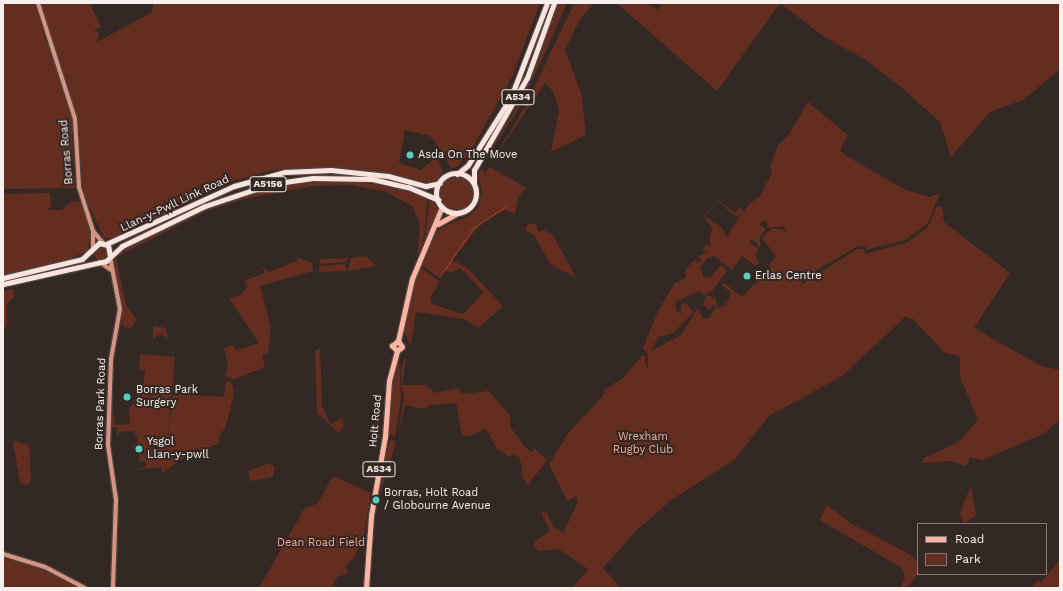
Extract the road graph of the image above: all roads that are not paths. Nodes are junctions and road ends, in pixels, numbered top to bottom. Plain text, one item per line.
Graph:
1 (38, 3) edge
2 (548, 3) edge
3 (554, 3) edge
4 (457, 174) junction
5 (440, 183) junction
6 (474, 184) junction
7 (438, 200) junction
8 (442, 207) junction
9 (458, 213) junction
10 (434, 228) junction
11 (93, 230) junction
12 (104, 243) junction
13 (92, 250) junction
14 (110, 256) junction
15 (100, 262) junction
16 (112, 271) junction
17 (3, 278) edge
18 (3, 284) edge
19 (3, 554) edge
20 (85, 588) edge
21 (113, 588) edge
22 (366, 588) edge

1 - 11 street, Borras Road
2 - 4 highway, A534
3 - 6 highway, A534
4 - 5 highway
4 - 6 highway
5 - 7 highway
5 - 12 highway, Llan-y-Pwll Link Road / A5156
6 - 9 highway
7 - 8 highway
7 - 14 highway, Llan-y-Pwll Link Road / A5156
8 - 9 highway
8 - 10 main road
9 - 10 main road
10 - 22 main road, Holt Road / A534
11 - 12 street, Borras Road
11 - 13 street, Borras Road
12 - 13 highway, Llan-y-Pwll Link Road
12 - 14 highway
13 - 15 highway
13 - 17 highway
14 - 15 highway, Llan-y-Pwll Link Road
14 - 16 street, Borras Park Road
15 - 16 street
15 - 18 highway
16 - 21 street, Borras Park Road
19 - 20 street

